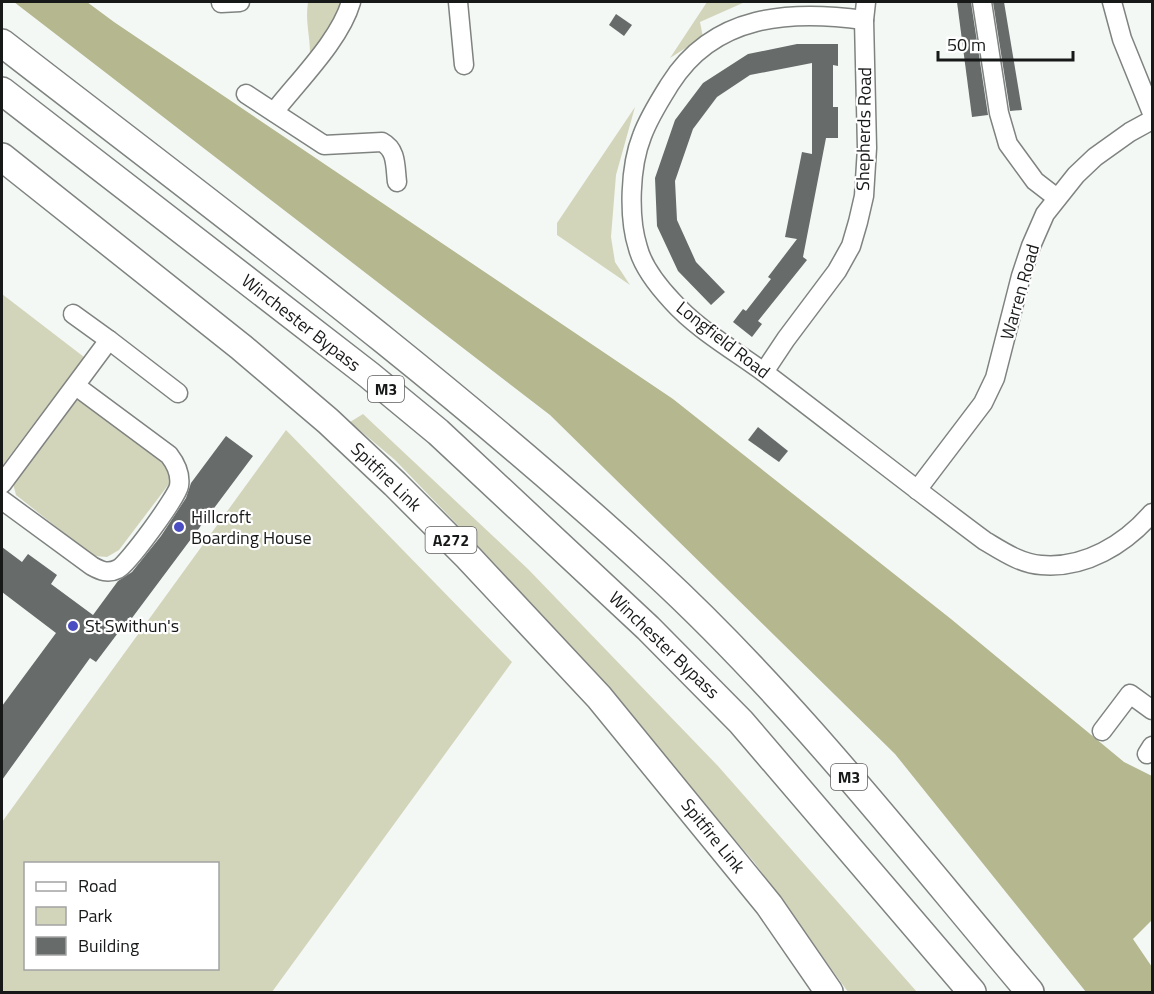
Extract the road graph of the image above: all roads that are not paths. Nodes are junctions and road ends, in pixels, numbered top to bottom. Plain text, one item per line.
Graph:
1 (240, 2) edge
2 (351, 2) edge
3 (458, 2) edge
4 (982, 2) edge
5 (1112, 2) edge
6 (221, 3) dead end
7 (865, 11) edge
8 (2, 43) edge
9 (464, 65) dead end
10 (2, 91) edge
11 (246, 94) dead end
12 (274, 112) junction
13 (1152, 113) edge
14 (1152, 120) edge
15 (2, 157) edge
16 (398, 182) dead end
17 (1057, 198) junction
18 (74, 314) dead end
19 (108, 340) junction
20 (764, 372) junction
21 (75, 386) junction
22 (178, 393) dead end
23 (2, 484) edge
24 (917, 490) junction
25 (2, 500) edge
26 (1152, 513) edge
27 (1152, 710) edge
28 (1102, 731) dead end
29 (829, 993) edge
30 (972, 993) edge
31 (1030, 993) edge

1 - 6 street
2 - 12 street
3 - 9 street
4 - 17 street
5 - 13 street
7 - 20 street, Shepherds Road
7 - 20 street, Longfield Road
8 - 31 highway, M3
10 - 30 highway, Winchester Bypass / M3
11 - 12 street
12 - 16 street
14 - 17 street, Warren Road
15 - 29 highway, Spitfire Link / A272
17 - 24 street, Warren Road
18 - 19 street
19 - 21 street
19 - 22 street
20 - 24 street, Longfield Road
21 - 23 street
21 - 25 street
24 - 26 street, Longfield Road
27 - 28 street

